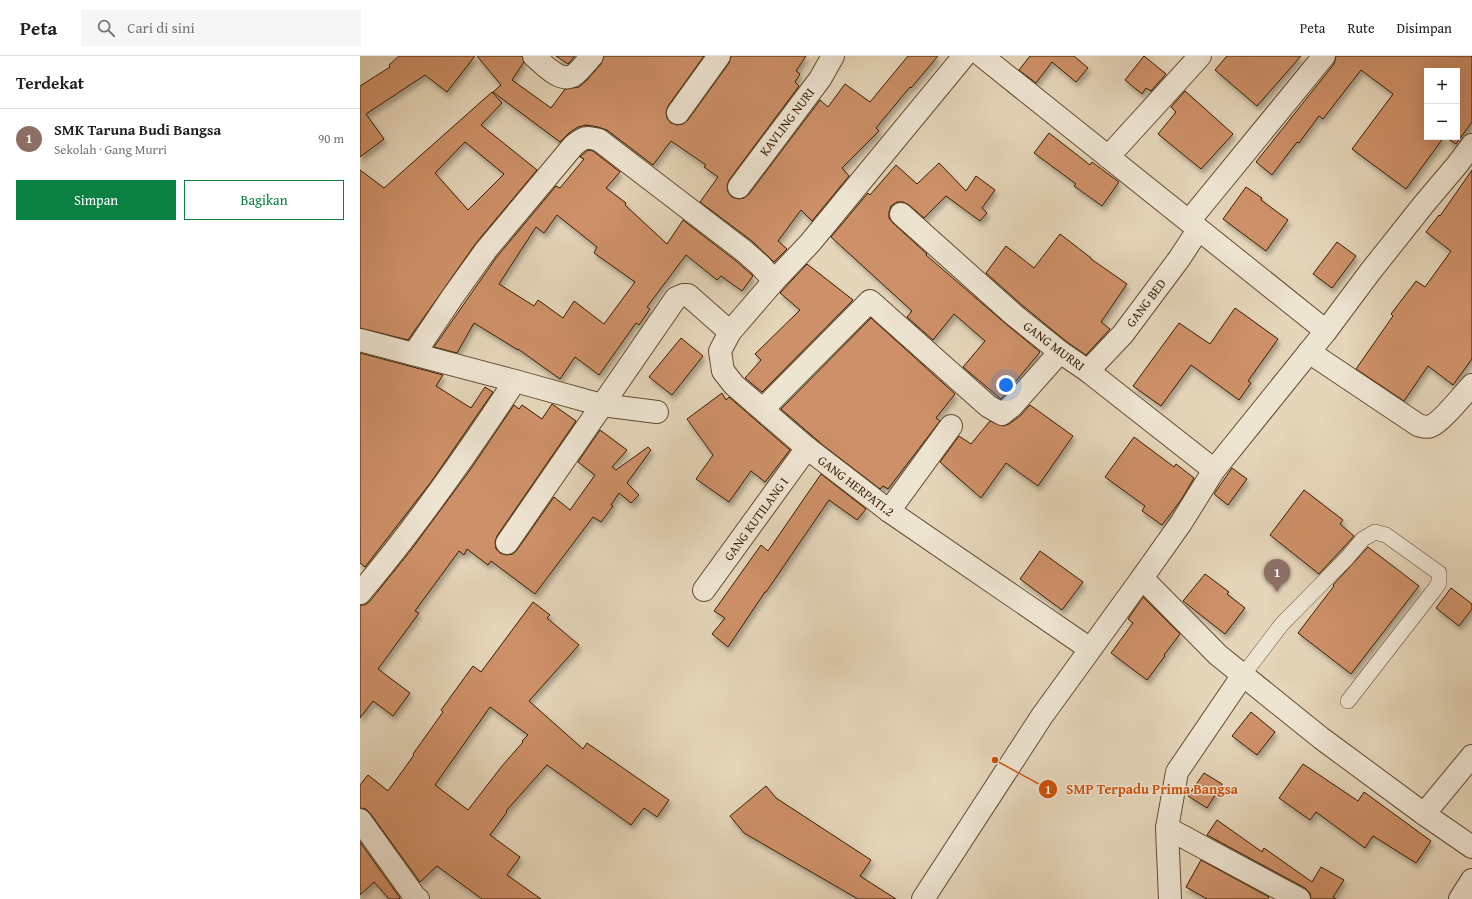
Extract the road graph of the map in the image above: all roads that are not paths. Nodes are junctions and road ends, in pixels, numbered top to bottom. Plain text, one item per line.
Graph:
1 (534, 56) edge
2 (592, 56) edge
3 (720, 56) edge
4 (833, 56) edge
5 (964, 56) edge
6 (982, 56) edge
7 (1200, 56) edge
8 (1324, 56) edge
9 (678, 113) dead end
10 (1472, 145) edge
11 (1108, 157) junction
12 (738, 187) dead end
13 (901, 214) dead end
14 (1194, 225) junction
15 (774, 281) junction
16 (1326, 331) junction
17 (730, 332) junction
18 (360, 340) edge
19 (1060, 352) junction
20 (1309, 352) junction
21 (414, 354) junction
22 (1088, 371) junction
23 (515, 381) junction
24 (1472, 385) edge
25 (602, 405) junction
26 (763, 409) junction
27 (657, 412) dead end
28 (951, 426) dead end
29 (807, 448) junction
30 (1214, 470) junction
31 (888, 511) junction
32 (507, 543) dead end
33 (1142, 578) junction
34 (704, 590) dead end
35 (360, 593) edge
36 (1090, 649) junction
37 (1243, 674) junction
38 (1348, 701) dead end
39 (1472, 756) edge
40 (1424, 814) junction
41 (360, 820) edge
42 (1167, 828) junction
43 (1472, 847) edge
44 (1472, 880) edge
45 (418, 899) edge
46 (923, 899) edge
47 (1170, 899) edge
48 (1299, 899) edge
49 (1460, 899) edge

1 - 2 street
3 - 9 street
4 - 12 street, KAVLING NURI
5 - 15 street, GANG HERPATI.2
6 - 11 street
7 - 11 street
8 - 14 street, GANG BED
10 - 16 street
11 - 14 street
13 - 19 street, GANG MURRI
14 - 16 street
14 - 22 street, GANG BED
15 - 17 street, GANG HERPATI.2
15 - 21 street
16 - 20 street
17 - 25 street
17 - 26 street, GANG HERPATI.2
18 - 21 street
19 - 22 street, GANG MURRI
19 - 26 street
20 - 24 street
20 - 30 street
21 - 23 street
22 - 30 street, GANG MURRI
23 - 25 street
23 - 35 street
25 - 27 street
25 - 32 street
26 - 29 street, GANG HERPATI.2
28 - 31 street
29 - 31 street, GANG HERPATI.2
29 - 34 street, GANG KUTILANG I
30 - 33 street
31 - 36 street, GANG HERPATI.2
33 - 36 street
33 - 37 street
36 - 46 street
37 - 38 lane
37 - 40 street
37 - 42 street
39 - 40 street
40 - 43 street
41 - 45 street
42 - 47 street
42 - 48 street
44 - 49 street

